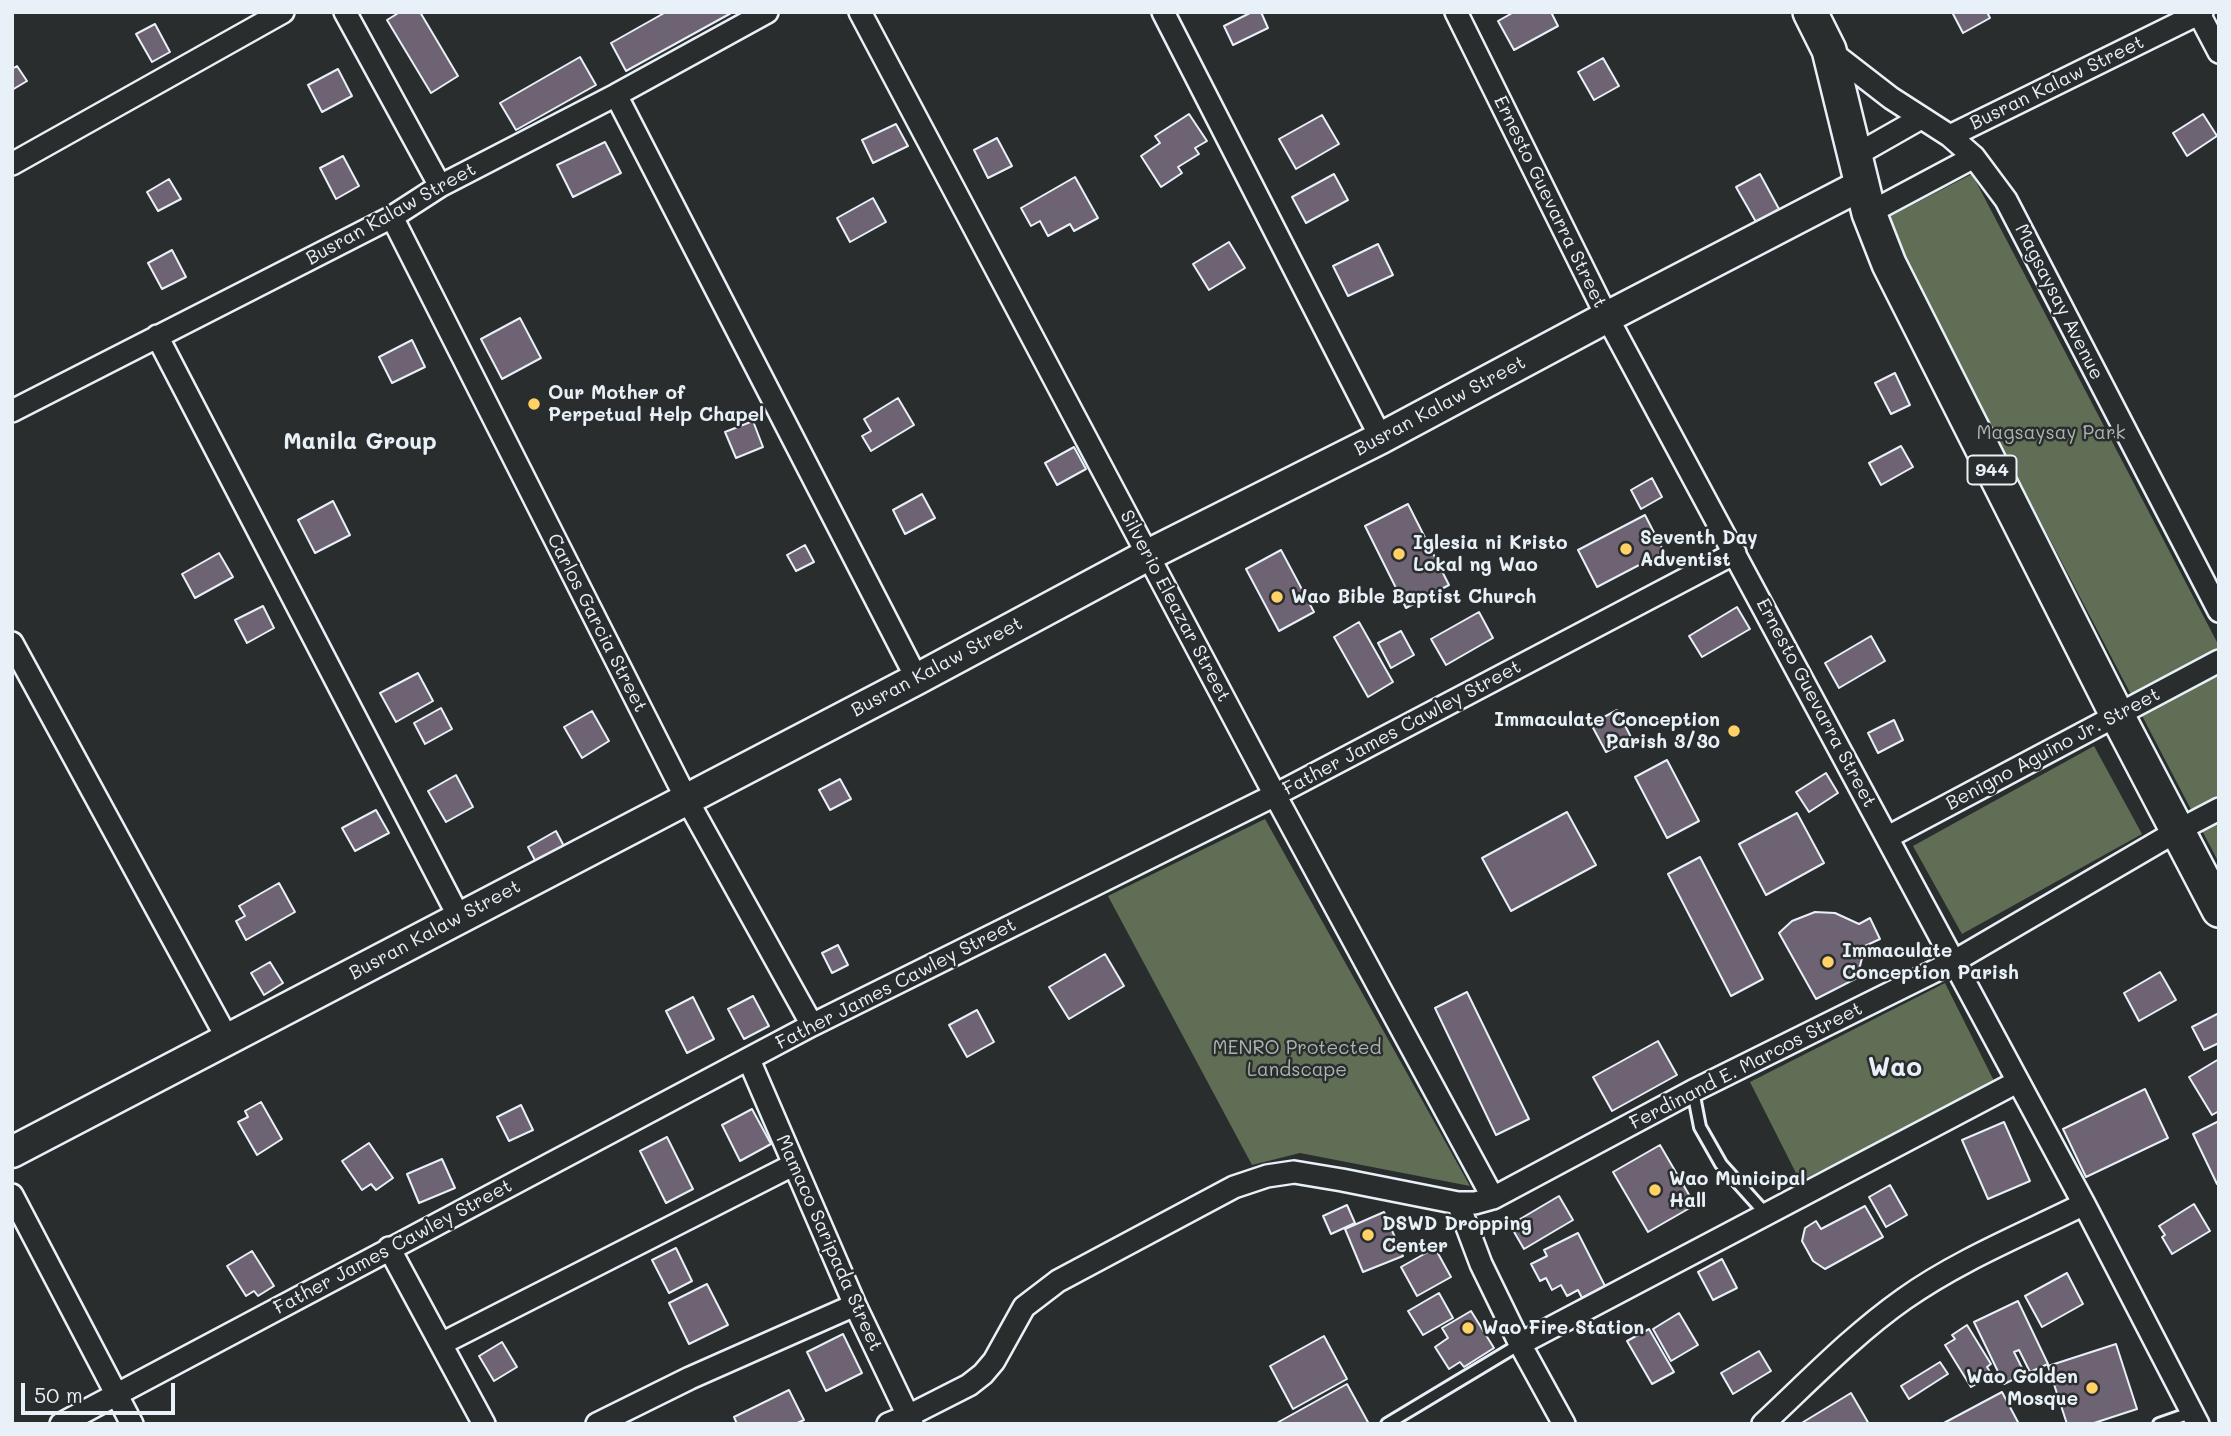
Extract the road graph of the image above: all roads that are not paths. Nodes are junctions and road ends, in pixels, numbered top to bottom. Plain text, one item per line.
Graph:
1 (283, 12) edge
2 (345, 12) edge
3 (767, 12) edge
4 (860, 12) edge
5 (1163, 12) edge
6 (1456, 12) edge
7 (1810, 12) edge
8 (2199, 13) edge
9 (1829, 50) junction
10 (2219, 52) edge
11 (616, 95) junction
12 (1921, 118) junction
13 (1950, 136) junction
14 (1974, 158) junction
15 (12, 164) edge
16 (1862, 184) junction
17 (440, 186) junction
18 (392, 216) junction
19 (1607, 317) junction
20 (157, 336) junction
21 (12, 411) edge
22 (1381, 438) junction
23 (1735, 553) junction
24 (1148, 555) junction
25 (2219, 611) edge
26 (12, 643) edge
27 (2219, 661) edge
28 (917, 679) junction
29 (2117, 715) junction
30 (1275, 795) junction
31 (686, 798) junction
32 (2219, 810) edge
33 (2177, 831) junction
34 (1888, 837) junction
35 (2219, 910) edge
36 (459, 917) junction
37 (1953, 962) junction
38 (812, 1025) junction
39 (227, 1038) junction
40 (749, 1060) junction
41 (2017, 1082) junction
42 (1693, 1091) junction
43 (12, 1152) edge
44 (793, 1165) junction
45 (12, 1195) edge
46 (1493, 1198) junction
47 (1458, 1203) junction
48 (2084, 1204) junction
49 (1765, 1213) junction
50 (389, 1248) junction
51 (855, 1305) junction
52 (441, 1344) junction
53 (1520, 1344) junction
54 (118, 1396) junction
55 (2196, 1418) edge
56 (910, 1420) edge
57 (61, 1424) edge
58 (132, 1424) edge
59 (484, 1424) edge
60 (597, 1424) edge
61 (888, 1424) edge
62 (1387, 1424) edge
63 (1564, 1424) edge
64 (1763, 1424) edge
65 (2160, 1424) edge

1 - 15 street
2 - 17 street
3 - 11 street, Busran Kalaw Street
4 - 24 street, Silverio Eleazar Street
5 - 22 street
6 - 19 street, Ernesto Guevarra Street
7 - 9 main road, 944
8 - 10 street
8 - 13 street, Busran Kalaw Street
9 - 12 street, Magsaysay Avenue
9 - 16 main road, 944
11 - 17 street, Busran Kalaw Street
11 - 28 street
12 - 13 street, Magsaysay Avenue
12 - 16 street
13 - 14 street, Magsaysay Avenue
14 - 16 street
14 - 25 street, Magsaysay Avenue
16 - 19 street, Busran Kalaw Street
16 - 29 main road, 944
17 - 18 street, Busran Kalaw Street
18 - 20 street, Busran Kalaw Street
18 - 31 street, Carlos Garcia Street
19 - 22 street, Busran Kalaw Street
19 - 23 street, Ernesto Guevarra Street
20 - 21 street, Busran Kalaw Street
20 - 36 street
22 - 24 street, Busran Kalaw Street
23 - 30 street, Father James Cawley Street
23 - 34 street, Ernesto Guevarra Street
24 - 28 street, Busran Kalaw Street
24 - 30 street, Silverio Eleazar Street
26 - 39 street
27 - 29 street, Benigno Aguino Jr. Street
28 - 31 street, Busran Kalaw Street
29 - 33 main road, 944
29 - 34 street, Benigno Aguino Jr. Street
30 - 38 street, Father James Cawley Street
30 - 46 street, Silverio Eleazar Street
31 - 36 street, Busran Kalaw Street
31 - 38 street, Carlos Garcia Street
32 - 33 street, Ferdinand E. Marcos Street
33 - 35 main road, 944
33 - 37 street, Ferdinand E. Marcos Street
34 - 37 street, Ernesto Guevarra Street
36 - 39 street, Busran Kalaw Street
37 - 41 street, Ernesto Guevarra Street
37 - 42 street, Ferdinand E. Marcos Street
38 - 40 street, Father James Cawley Street
39 - 43 street, Busran Kalaw Street
40 - 44 street, Mamaco Saripada Street
40 - 50 street, Father James Cawley Street
41 - 48 street, Ernesto Guevarra Street
41 - 49 street
42 - 46 street, Ferdinand E. Marcos Street
42 - 49 lane
44 - 51 street, Mamaco Saripada Street
44 - 52 street
45 - 54 street
46 - 47 street, Ferdinand E. Marcos Street
47 - 53 street
47 - 56 street, Ferdinand E. Marcos Street
48 - 55 street, Ernesto Guevarra Street
48 - 64 street
49 - 53 street
50 - 52 street
50 - 54 street, Father James Cawley Street
51 - 56 street, Mamaco Saripada Street
51 - 60 street
52 - 59 street
53 - 62 lane
53 - 63 street
54 - 57 street, Father James Cawley Street
54 - 58 street
55 - 65 lane
56 - 61 street, Ferdinand E. Marcos Street

